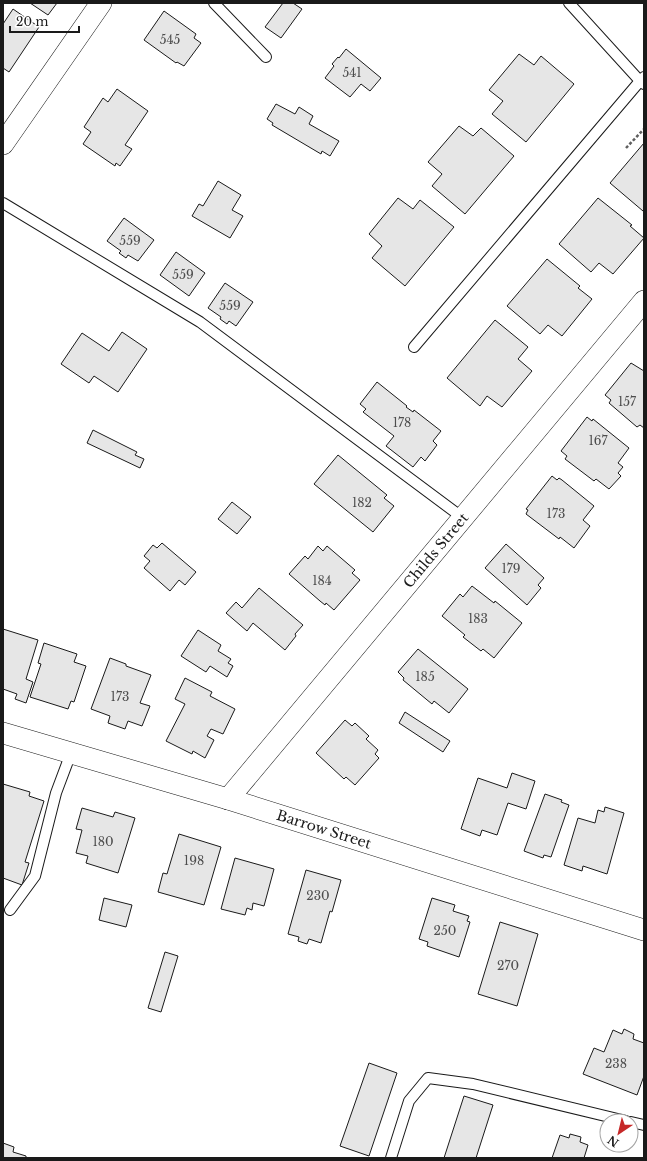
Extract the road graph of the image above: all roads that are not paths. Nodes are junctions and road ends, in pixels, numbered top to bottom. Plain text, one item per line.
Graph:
1 (101, 3) edge
2 (214, 3) edge
3 (569, 3) edge
4 (266, 57) dead end
5 (643, 81) edge
6 (3, 144) edge
7 (3, 203) edge
8 (644, 301) edge
9 (414, 346) dead end
10 (463, 518) junction
11 (3, 733) edge
12 (70, 753) junction
13 (228, 799) junction
14 (10, 910) dead end
15 (644, 930) edge
16 (599, 1114) edge
17 (391, 1158) edge

1 - 6 street
2 - 4 lane
3 - 5 lane
5 - 9 lane
7 - 10 lane
8 - 10 street, Childs Street
10 - 13 street, Childs Street
11 - 12 street, Barrow Street
12 - 13 street, Barrow Street
12 - 14 lane
13 - 15 street, Barrow Street
16 - 17 lane

